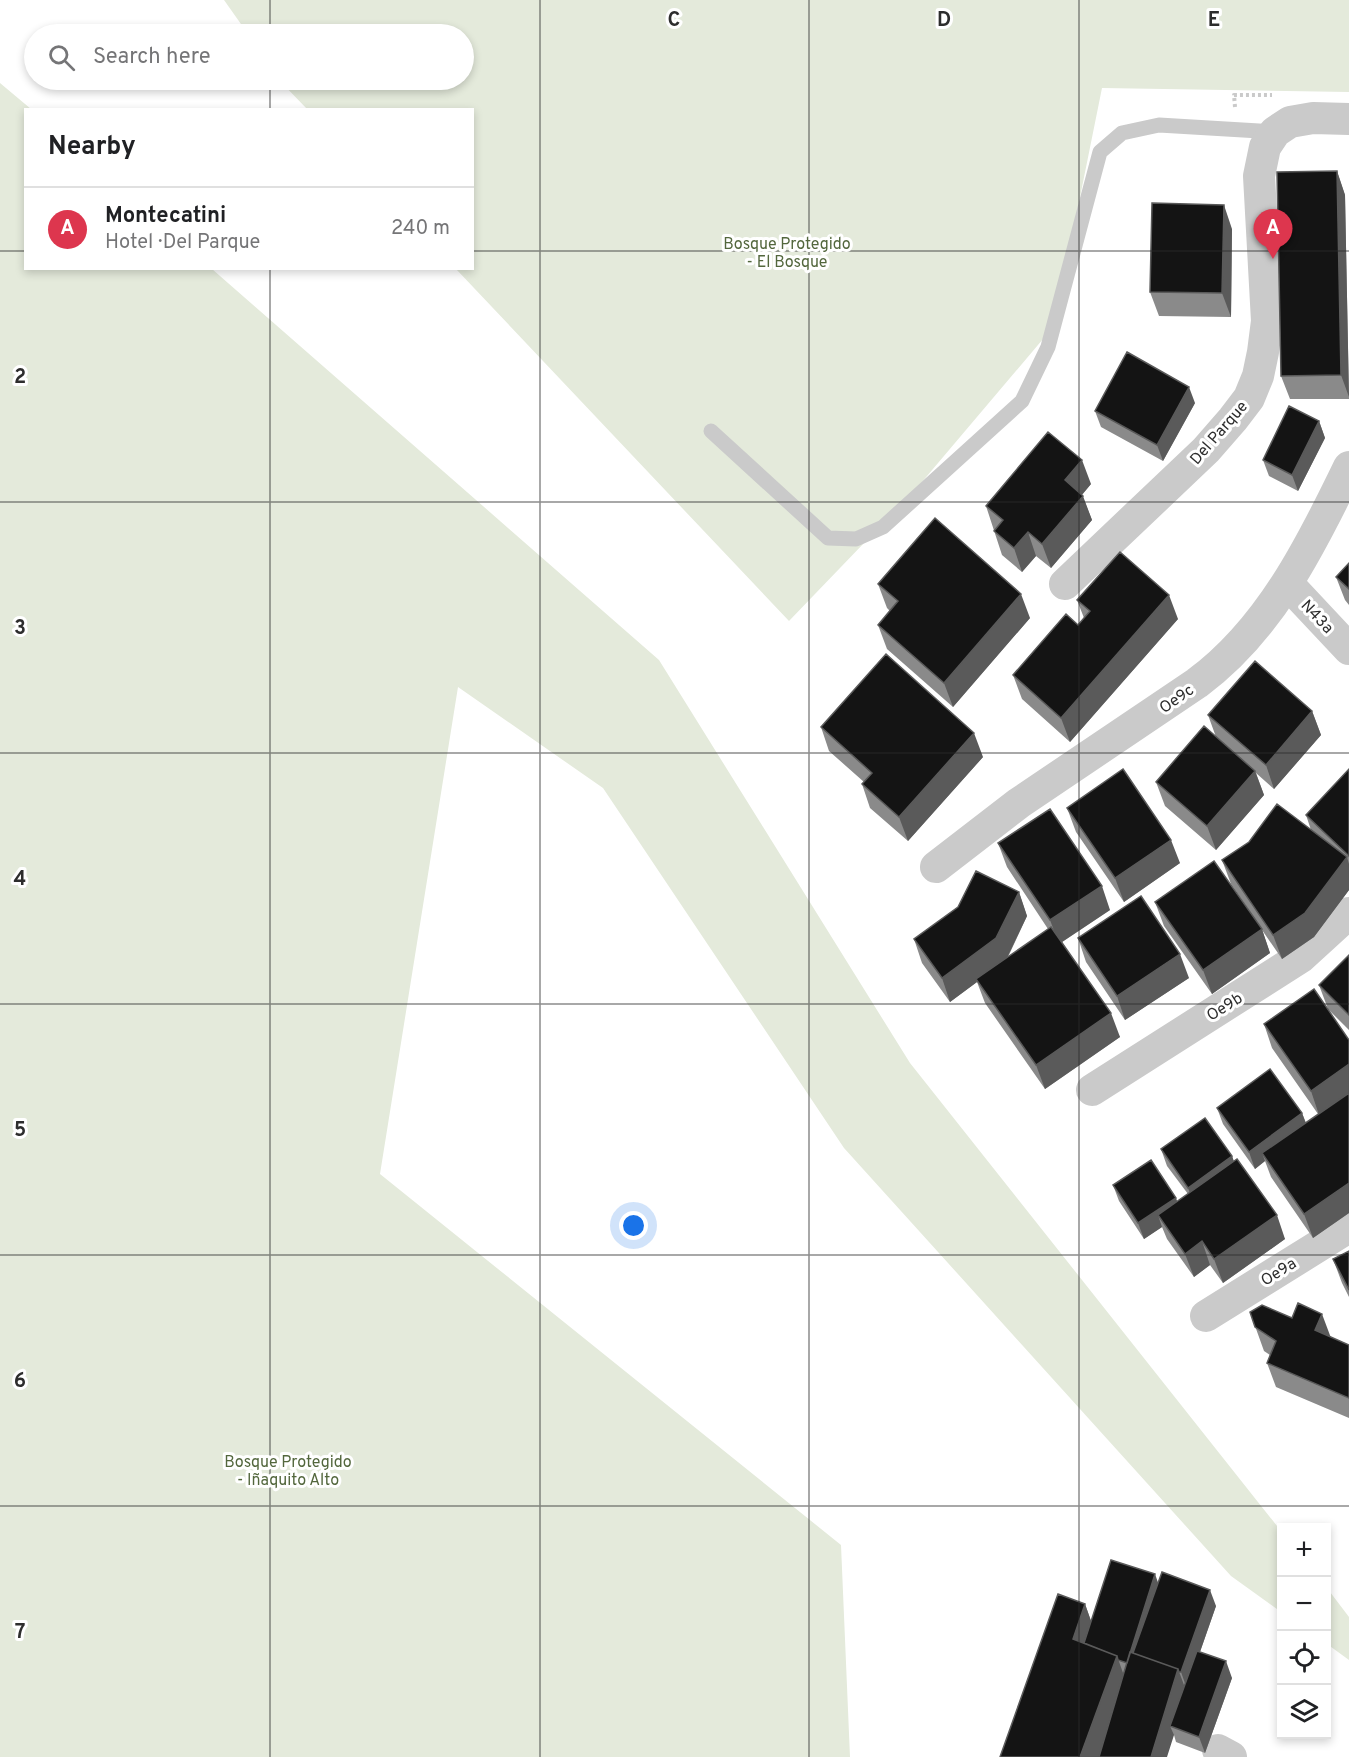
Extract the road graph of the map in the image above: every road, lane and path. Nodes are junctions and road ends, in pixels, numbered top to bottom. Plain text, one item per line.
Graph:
1 (1349, 118) edge
2 (1275, 132) junction
3 (711, 431) dead end
4 (1349, 467) edge
5 (1287, 583) junction
6 (1065, 584) dead end
7 (1349, 649) edge
8 (936, 867) dead end
9 (1349, 913) edge
10 (1092, 1090) dead end
11 (1349, 1227) edge
12 (1206, 1316) dead end

1 - 2 street
2 - 3 lane
2 - 6 street, Del Parque
4 - 5 street, Oe9c
5 - 7 street, N43a
5 - 8 street, Oe9c
9 - 10 street, Oe9b
11 - 12 street, Oe9a

